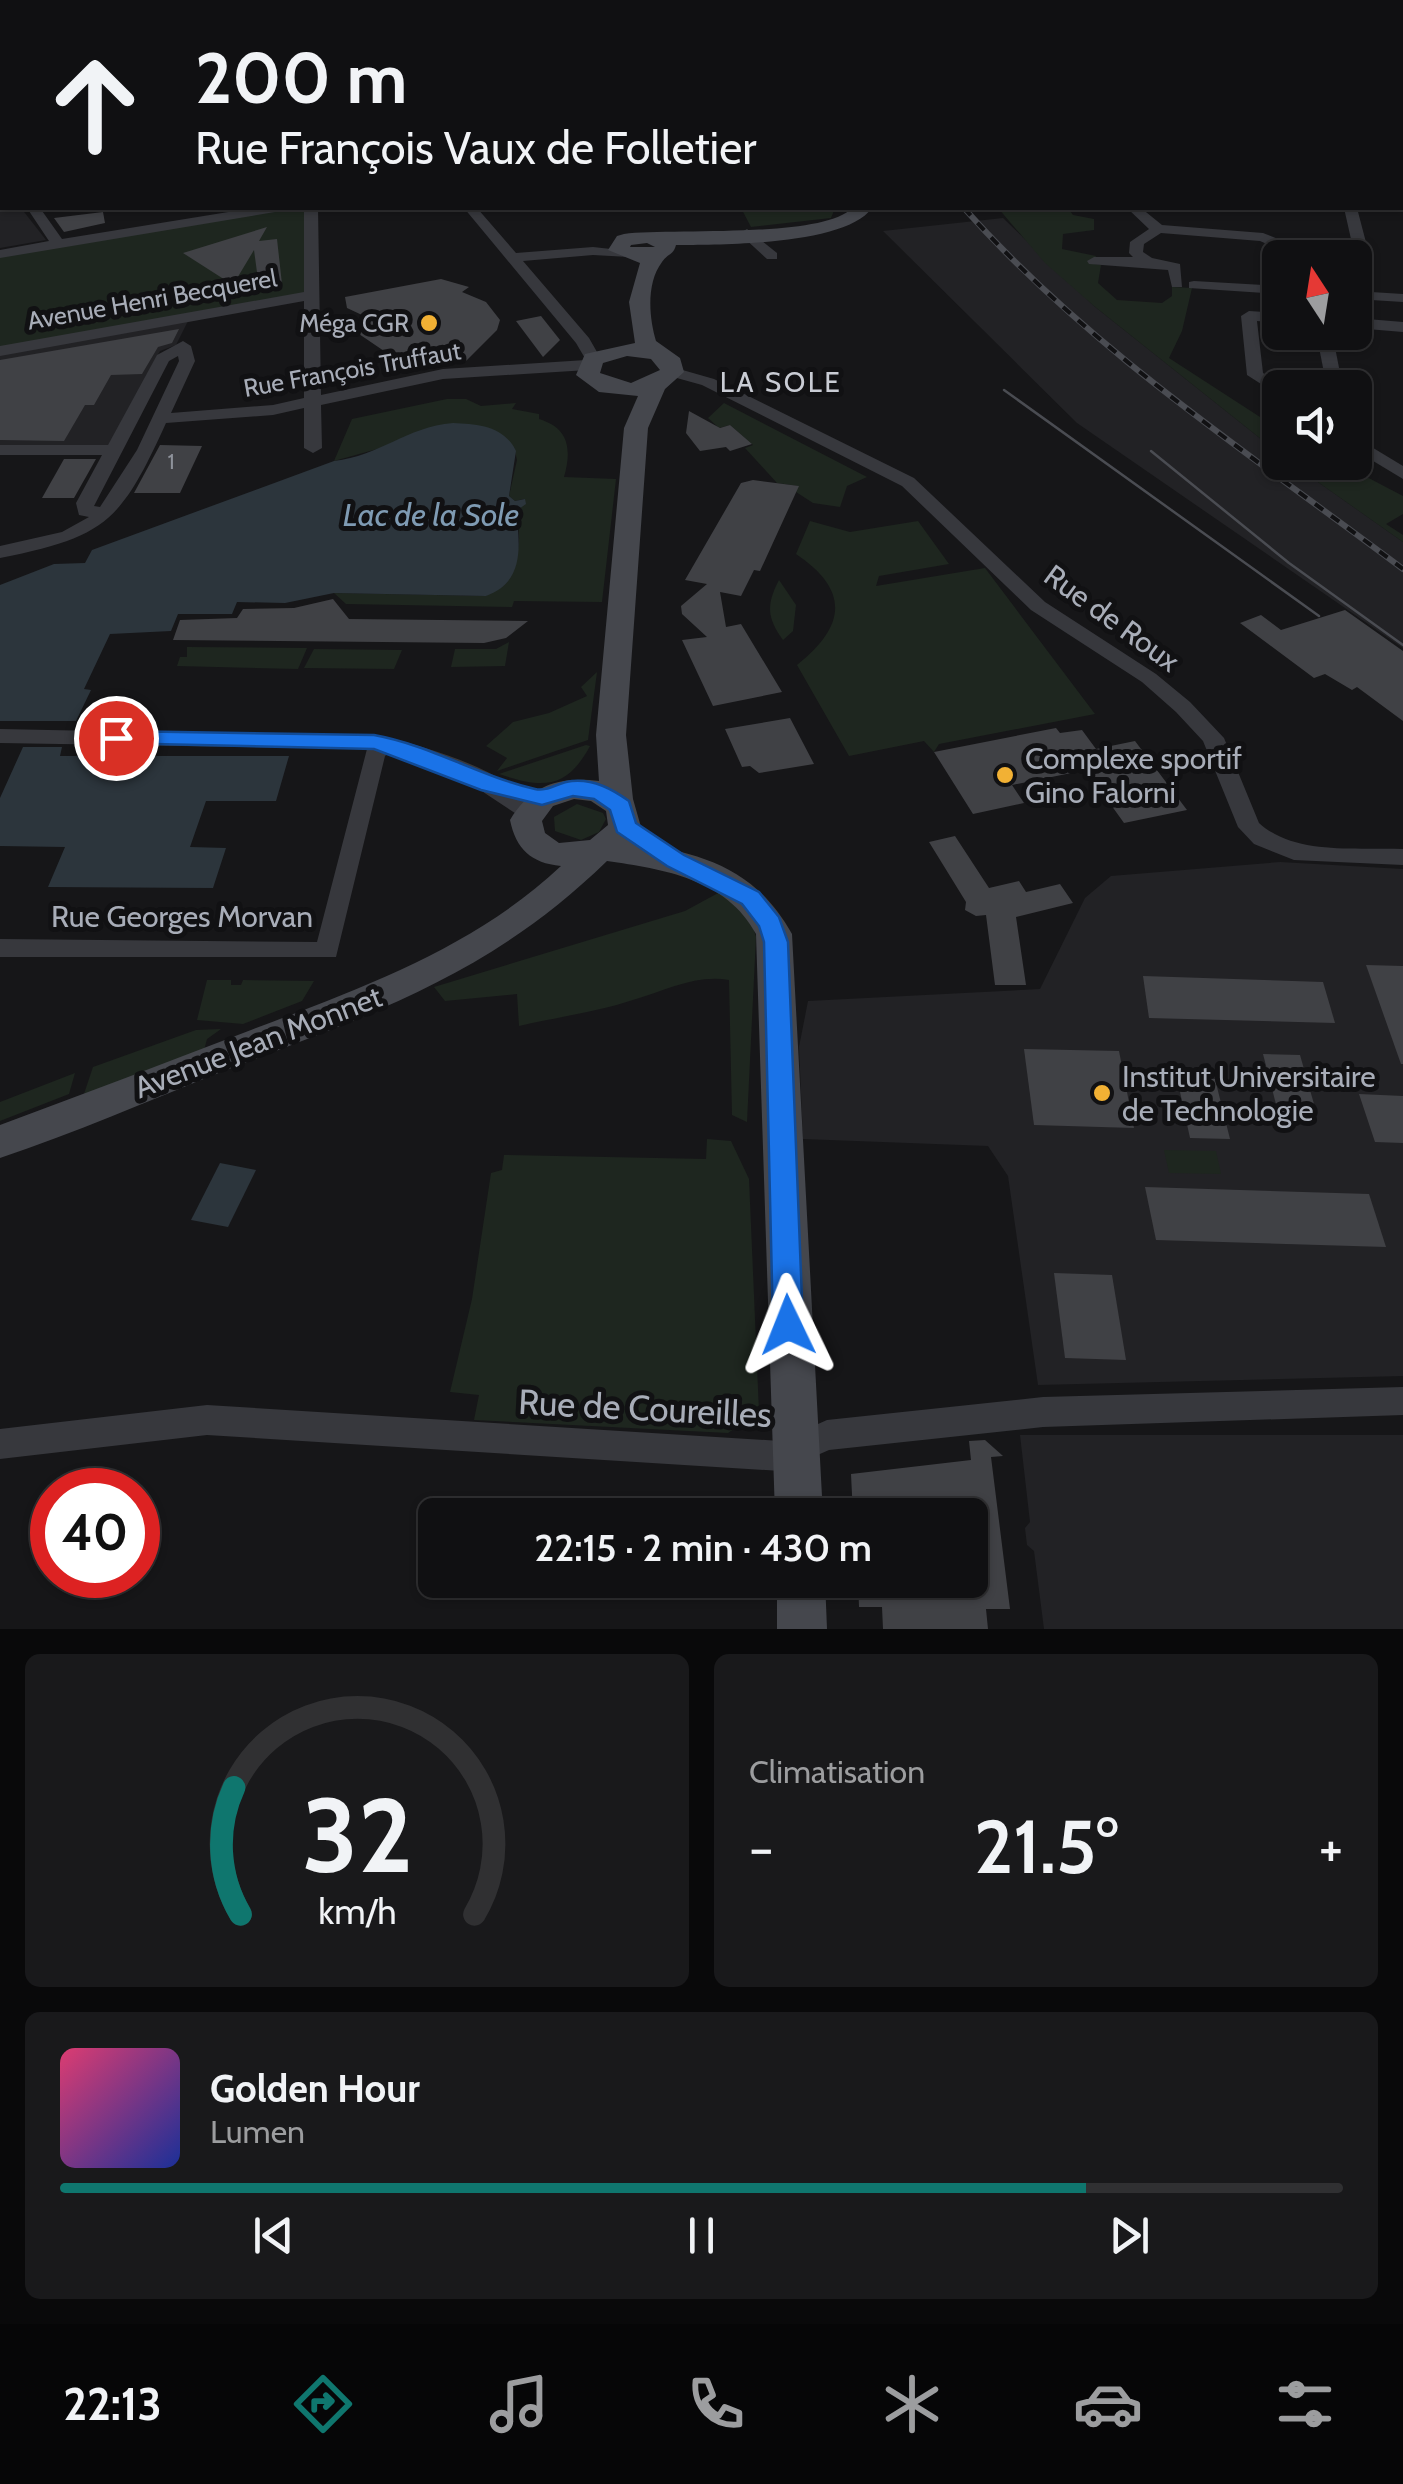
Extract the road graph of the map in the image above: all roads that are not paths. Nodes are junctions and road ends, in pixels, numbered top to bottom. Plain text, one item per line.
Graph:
1 (34, 210) edge
2 (311, 210) edge
3 (472, 210) edge
4 (1135, 210) edge
5 (1351, 210) edge
6 (235, 211) edge
7 (847, 215) edge
8 (1158, 229) junction
9 (748, 233) junction
10 (1272, 240) edge
11 (1358, 240) edge
12 (60, 244) junction
13 (643, 253) junction
14 (0, 254) edge
15 (772, 256) dead end
16 (513, 258) junction
17 (1094, 262) dead end
18 (1148, 262) junction
19 (1262, 289) edge
20 (313, 295) junction
21 (1372, 296) edge
22 (1403, 298) edge
23 (196, 317) junction
24 (1262, 317) edge
25 (1372, 325) edge
26 (1400, 327) edge
27 (1403, 344) edge
28 (183, 346) junction
29 (0, 351) edge
30 (609, 353) junction
31 (664, 379) junction
32 (1262, 379) edge
33 (622, 389) junction
34 (313, 403) junction
35 (158, 419) junction
36 (636, 428) junction
37 (313, 448) dead end
38 (0, 450) edge
39 (112, 450) junction
40 (1372, 453) edge
41 (1403, 474) edge
42 (96, 512) junction
43 (0, 552) edge
44 (612, 735) junction
45 (2, 736) edge
46 (387, 744) junction
47 (548, 799) junction
48 (610, 832) junction
49 (540, 848) junction
50 (1403, 857) edge
51 (510, 926) junction
52 (0, 948) edge
53 (0, 1142) edge
54 (1403, 1401) edge
55 (0, 1444) edge
56 (794, 1450) junction
57 (797, 1498) edge
58 (801, 1598) edge
59 (802, 1629) edge

1 - 12 street
2 - 20 street
3 - 16 street
4 - 8 street
5 - 11 street
6 - 12 street
7 - 9 street
8 - 10 street
8 - 18 street
9 - 13 street
9 - 15 street
12 - 14 street
13 - 16 street
13 - 30 street
16 - 30 street
17 - 18 street
18 - 19 street
20 - 23 street, Avenue Henri Becquerel
20 - 34 street
21 - 22 street
23 - 28 street
23 - 29 street, Avenue Henri Becquerel
24 - 32 street
25 - 26 street
26 - 27 street
28 - 35 street
28 - 39 street
30 - 31 street
30 - 33 street
30 - 34 street, Rue François Truffaut
31 - 33 street
31 - 36 street
31 - 50 street, Rue de Roux
33 - 36 street
34 - 35 street, Rue François Truffaut
34 - 37 street
35 - 42 street
36 - 44 street
38 - 39 street
39 - 42 street
40 - 41 street
42 - 43 street
44 - 47 street
44 - 48 street
45 - 46 street
46 - 47 street
46 - 52 street, Rue Georges Morvan
47 - 48 street
47 - 49 street
48 - 49 street
48 - 51 street, Avenue Jean Monnet
48 - 56 street
49 - 51 street, Avenue Jean Monnet
51 - 53 street, Avenue Jean Monnet
54 - 56 street, Rue de Coureilles
55 - 56 street, Rue de Coureilles
56 - 57 street
58 - 59 street

